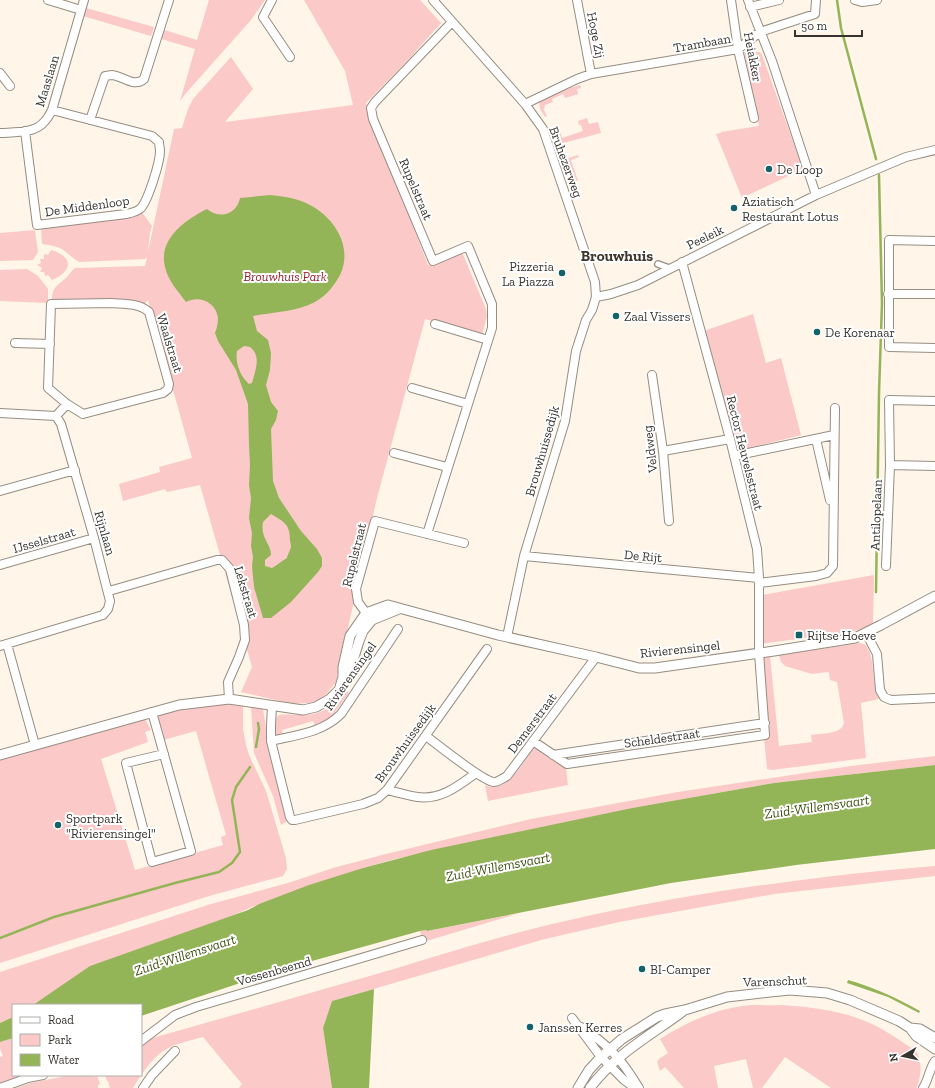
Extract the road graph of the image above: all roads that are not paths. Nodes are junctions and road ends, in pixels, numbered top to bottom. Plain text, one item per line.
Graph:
1 (48, 0) edge
2 (84, 0) edge
3 (169, 0) edge
4 (272, 0) edge
5 (432, 0) edge
6 (577, 0) edge
7 (731, 0) edge
8 (779, 0) edge
9 (816, 0) edge
10 (855, 0) edge
11 (877, 0) edge
12 (749, 4) edge
13 (81, 10) junction
14 (452, 22) junction
15 (760, 32) junction
16 (738, 49) junction
17 (290, 57) dead end
18 (0, 73) edge
19 (591, 74) junction
20 (10, 86) dead end
21 (525, 104) junction
22 (52, 110) junction
23 (754, 118) dead end
24 (90, 120) junction
25 (25, 131) junction
26 (0, 134) edge
27 (935, 150) edge
28 (816, 195) junction
29 (935, 241) edge
30 (682, 262) junction
31 (658, 264) dead end
32 (669, 268) junction
33 (888, 294) junction
34 (935, 294) edge
35 (596, 297) junction
36 (435, 324) dead end
37 (488, 340) junction
38 (15, 343) dead end
39 (50, 344) junction
40 (935, 348) edge
41 (652, 375) dead end
42 (412, 388) dead end
43 (935, 401) edge
44 (67, 404) junction
45 (468, 404) junction
46 (835, 408) dead end
47 (0, 412) edge
48 (56, 416) junction
49 (834, 435) junction
50 (730, 439) junction
51 (816, 439) junction
52 (663, 450) junction
53 (394, 453) dead end
54 (734, 456) junction
55 (890, 465) junction
56 (935, 466) edge
57 (448, 467) junction
58 (75, 470) junction
59 (0, 491) edge
60 (834, 514) junction
61 (669, 521) dead end
62 (427, 534) junction
63 (94, 538) junction
64 (464, 543) dead end
65 (524, 556) junction
66 (0, 565) edge
67 (886, 566) dead end
68 (760, 581) junction
69 (109, 591) junction
70 (935, 596) edge
71 (369, 617) junction
72 (398, 629) dead end
73 (866, 633) junction
74 (507, 637) junction
75 (3, 645) edge
76 (487, 649) dead end
77 (759, 653) junction
78 (596, 657) junction
79 (935, 698) edge
80 (229, 699) junction
81 (272, 706) junction
82 (152, 712) junction
83 (426, 736) junction
84 (272, 741) junction
85 (533, 741) junction
86 (35, 745) junction
87 (164, 754) junction
88 (0, 755) edge
89 (476, 773) junction
90 (388, 790) junction
91 (422, 940) dead end
92 (685, 1010) junction
93 (572, 1018) dead end
94 (578, 1026) junction
95 (910, 1028) junction
96 (935, 1038) edge
97 (142, 1040) edge
98 (611, 1049) junction
99 (935, 1049) edge
100 (175, 1051) dead end
101 (601, 1057) junction
102 (619, 1058) junction
103 (935, 1061) edge
104 (610, 1066) junction
105 (38, 1076) edge
106 (935, 1076) edge
107 (925, 1085) edge
108 (0, 1088) edge
109 (143, 1088) edge
110 (578, 1088) edge
111 (590, 1088) edge
112 (635, 1088) edge
113 (639, 1088) edge

1 - 13 street
2 - 13 street, Maaslaan
3 - 24 street
4 - 17 street
5 - 14 street, Bruhezerweg
6 - 19 street, Hoge Zij
7 - 16 street, Heiakker
8 - 12 street
9 - 15 street, Trambaan
10 - 11 street
12 - 15 street, Heiakker
13 - 22 street, Maaslaan
14 - 21 street, Bruhezerweg
14 - 37 street, Rupelstraat
15 - 16 street, Trambaan
15 - 28 street
16 - 19 street, Trambaan
16 - 23 street, Heiakker
18 - 20 street
19 - 21 street, Trambaan
21 - 35 street, Bruhezerweg
22 - 24 street
22 - 25 street, Maaslaan
24 - 25 street, De Middenloop
25 - 26 street, Maaslaan
27 - 28 street, Peeleik
28 - 30 street, Peeleik
29 - 33 street
30 - 32 street, Peeleik
30 - 50 street, Rector Heuvelsstraat
31 - 32 street
32 - 35 street, Peeleik
33 - 34 street
33 - 40 street
35 - 65 street, Brouwhuissedijk
36 - 37 street
37 - 45 street, Rupelstraat
38 - 39 street
39 - 44 street, Waalstraat
39 - 44 street, Waalstraat
41 - 52 street, Veldweg
42 - 45 street
43 - 55 street, Antilopelaan
44 - 48 street
45 - 57 street, Rupelstraat
46 - 49 street
47 - 48 street
48 - 58 street, Rijnlaan
49 - 51 street
49 - 60 street
50 - 52 street
50 - 54 street, Rector Heuvelsstraat
51 - 54 street
51 - 60 street
52 - 61 street, Veldweg
53 - 57 street
54 - 68 street, Rector Heuvelsstraat
55 - 56 street, Antilopelaan
55 - 67 street, Antilopelaan
57 - 62 street, Rupelstraat
58 - 59 street
58 - 63 street, Rijnlaan
60 - 68 street, De Rijt
62 - 64 street, Rupelstraat
62 - 71 street, Rupelstraat
63 - 66 street, IJsselstraat
63 - 69 street, Rijnlaan
65 - 68 street, De Rijt
65 - 74 street, Brouwhuissedijk
68 - 77 street, Rector Heuvelsstraat
69 - 75 street, Rijnlaan
69 - 80 street, Lekstraat
70 - 73 street, Rivierensingel
71 - 74 street, Rivierensingel
71 - 81 street, Rivierensingel
72 - 84 street, Rivierensingel
73 - 77 street, Rivierensingel
73 - 79 street
74 - 78 street, Rivierensingel
75 - 86 street, Rijnlaan
76 - 83 street, Brouwhuissedijk
77 - 78 street, Rivierensingel
77 - 85 street, Scheldestraat
78 - 85 street, Demerstraat
80 - 81 street, Rivierensingel
80 - 82 street, Rivierensingel
81 - 84 street, Brouwhuissedijk
82 - 86 street, Rivierensingel
82 - 87 street
83 - 89 street, Demerstraat
83 - 90 street, Brouwhuissedijk
84 - 90 street, Brouwhuissedijk
85 - 89 street, Demerstraat
86 - 88 street, Rivierensingel
87 - 87 street
89 - 90 street
91 - 97 street, Vossenbeemd
92 - 95 street, Varenschut
92 - 98 street, Varenschut
92 - 102 street, Varenschut
93 - 94 street
94 - 98 street
94 - 101 street
95 - 96 street, Varenschut
95 - 99 street, Varenschut
98 - 101 street, Varenschut
98 - 102 street
100 - 109 street
101 - 104 street
101 - 110 street, Varenschut
102 - 104 street, Varenschut
102 - 113 street
103 - 107 street
104 - 111 street, Varenschut
104 - 112 street
105 - 108 street
106 - 107 street

